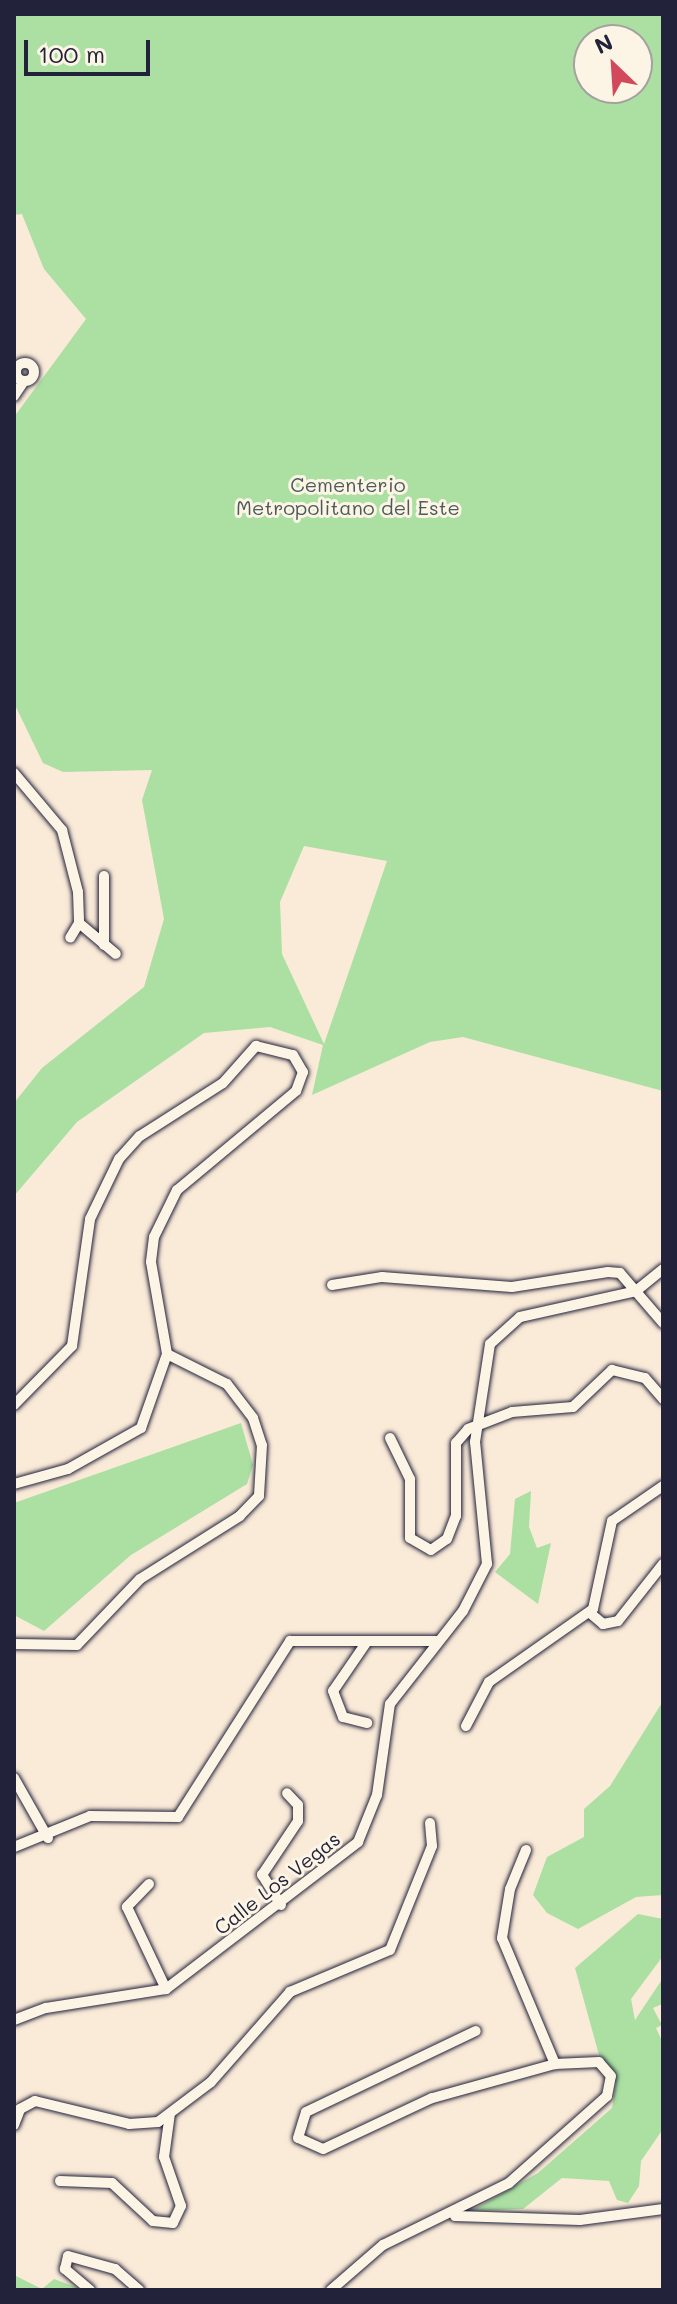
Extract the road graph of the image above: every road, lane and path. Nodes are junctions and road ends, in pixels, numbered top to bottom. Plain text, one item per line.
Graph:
1 (24, 381) dead end
2 (14, 396) edge
3 (14, 773) edge
4 (104, 876) dead end
5 (79, 923) junction
6 (70, 938) dead end
7 (104, 945) junction
8 (116, 954) dead end
9 (663, 1269) edge
10 (332, 1285) dead end
11 (636, 1291) junction
12 (663, 1323) edge
13 (167, 1354) junction
14 (663, 1399) edge
15 (14, 1405) edge
16 (478, 1424) junction
17 (390, 1438) dead end
18 (14, 1484) edge
19 (663, 1486) edge
20 (663, 1564) edge
21 (590, 1613) junction
22 (436, 1641) junction
23 (366, 1643) junction
24 (14, 1644) edge
25 (367, 1723) dead end
26 (466, 1726) dead end
27 (14, 1778) edge
28 (287, 1793) dead end
29 (430, 1823) dead end
30 (48, 1838) junction
31 (14, 1847) edge
32 (526, 1850) dead end
33 (149, 1884) dead end
34 (281, 1905) junction
35 (166, 1989) junction
36 (14, 2020) edge
37 (476, 2031) dead end
38 (555, 2064) junction
39 (170, 2113) junction
40 (14, 2125) edge
41 (60, 2181) dead end
42 (663, 2209) edge
43 (453, 2216) junction
44 (90, 2290) edge
45 (139, 2290) edge
46 (331, 2290) edge

1 - 2 street
3 - 5 street
4 - 7 street
5 - 6 street
5 - 7 street
7 - 8 street
9 - 11 street
10 - 11 street
11 - 12 street
11 - 16 street, Calle Los Vegas
13 - 15 street
13 - 18 street
13 - 24 street
14 - 16 street
16 - 17 street
16 - 22 street, Calle Los Vegas
19 - 21 street
20 - 21 street
21 - 26 street
22 - 23 street
22 - 34 street, Calle Los Vegas
23 - 25 street
23 - 30 street
27 - 30 street
28 - 34 street
29 - 39 street
30 - 31 street
32 - 38 street
33 - 35 street
34 - 35 street, Calle Los Vegas
35 - 36 street, Calle Los Vegas
37 - 38 street
38 - 43 street
39 - 40 street
39 - 41 street
42 - 43 street
43 - 46 street
44 - 45 street

